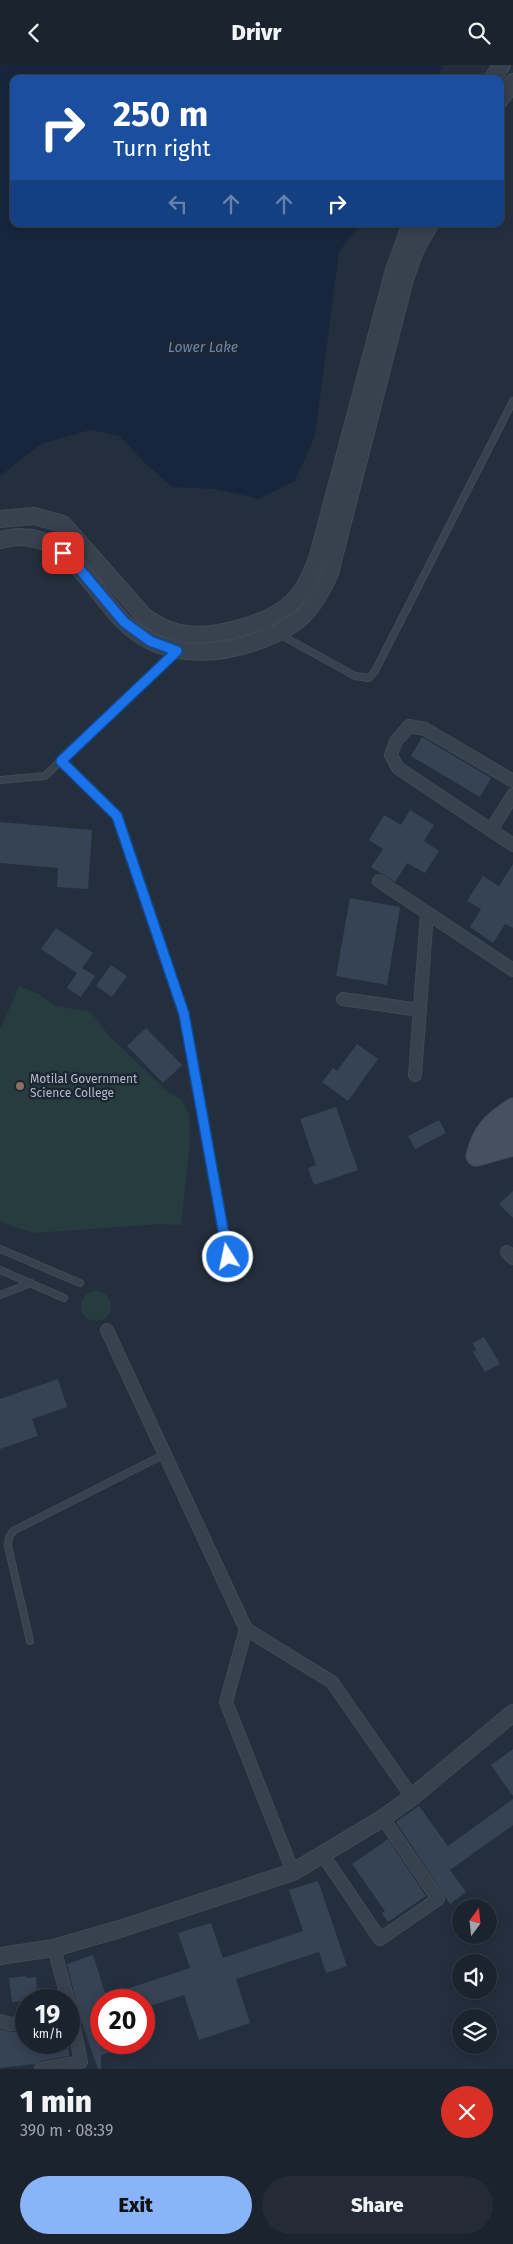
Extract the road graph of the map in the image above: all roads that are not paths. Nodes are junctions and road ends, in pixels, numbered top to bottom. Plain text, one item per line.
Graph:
1 (513, 82) edge
2 (504, 94) edge
3 (410, 227) edge
4 (428, 227) edge
5 (513, 401) edge
6 (0, 519) edge
7 (0, 540) edge
8 (256, 622) junction
9 (279, 633) junction
10 (177, 651) junction
11 (61, 761) junction
12 (0, 780) edge
13 (513, 781) edge
14 (513, 795) edge
15 (491, 830) junction
16 (513, 845) edge
17 (379, 881) dead end
18 (427, 914) junction
19 (513, 969) edge
20 (343, 999) dead end
21 (420, 1010) junction
22 (415, 1075) dead end
23 (513, 1108) edge
24 (513, 1125) edge
25 (513, 1146) edge
26 (476, 1156) junction
27 (0, 1249) edge
28 (228, 1257) dead end
29 (0, 1270) edge
30 (31, 1283) junction
31 (80, 1283) dead end
32 (0, 1295) edge
33 (64, 1298) dead end
34 (107, 1330) dead end
35 (165, 1454) junction
36 (246, 1629) junction
37 (30, 1641) dead end
38 (513, 1713) edge
39 (412, 1797) junction
40 (383, 1818) junction
41 (323, 1855) junction
42 (293, 1872) junction
43 (54, 1948) junction
44 (0, 1956) edge
45 (64, 1989) edge
46 (0, 2021) edge
47 (15, 2024) edge
48 (79, 2054) edge
49 (40, 2069) edge

1 - 2 street
3 - 8 street
4 - 9 street
5 - 9 lane
6 - 8 street
7 - 10 street
8 - 9 lane
9 - 10 street
10 - 11 lane
11 - 12 lane
11 - 28 lane
13 - 15 street
14 - 15 street
15 - 16 street
17 - 18 street
18 - 19 street
18 - 21 street
20 - 21 street
21 - 22 street
23 - 26 main road
24 - 26 main road
25 - 26 main road
27 - 31 lane
29 - 30 lane
30 - 32 lane
30 - 33 lane
34 - 35 street
35 - 36 street
35 - 37 lane
36 - 39 street
36 - 42 street
38 - 39 street
39 - 40 street
40 - 41 street
40 - 41 street
41 - 42 street
42 - 43 street
43 - 44 street
43 - 45 street
46 - 47 street
48 - 49 street

